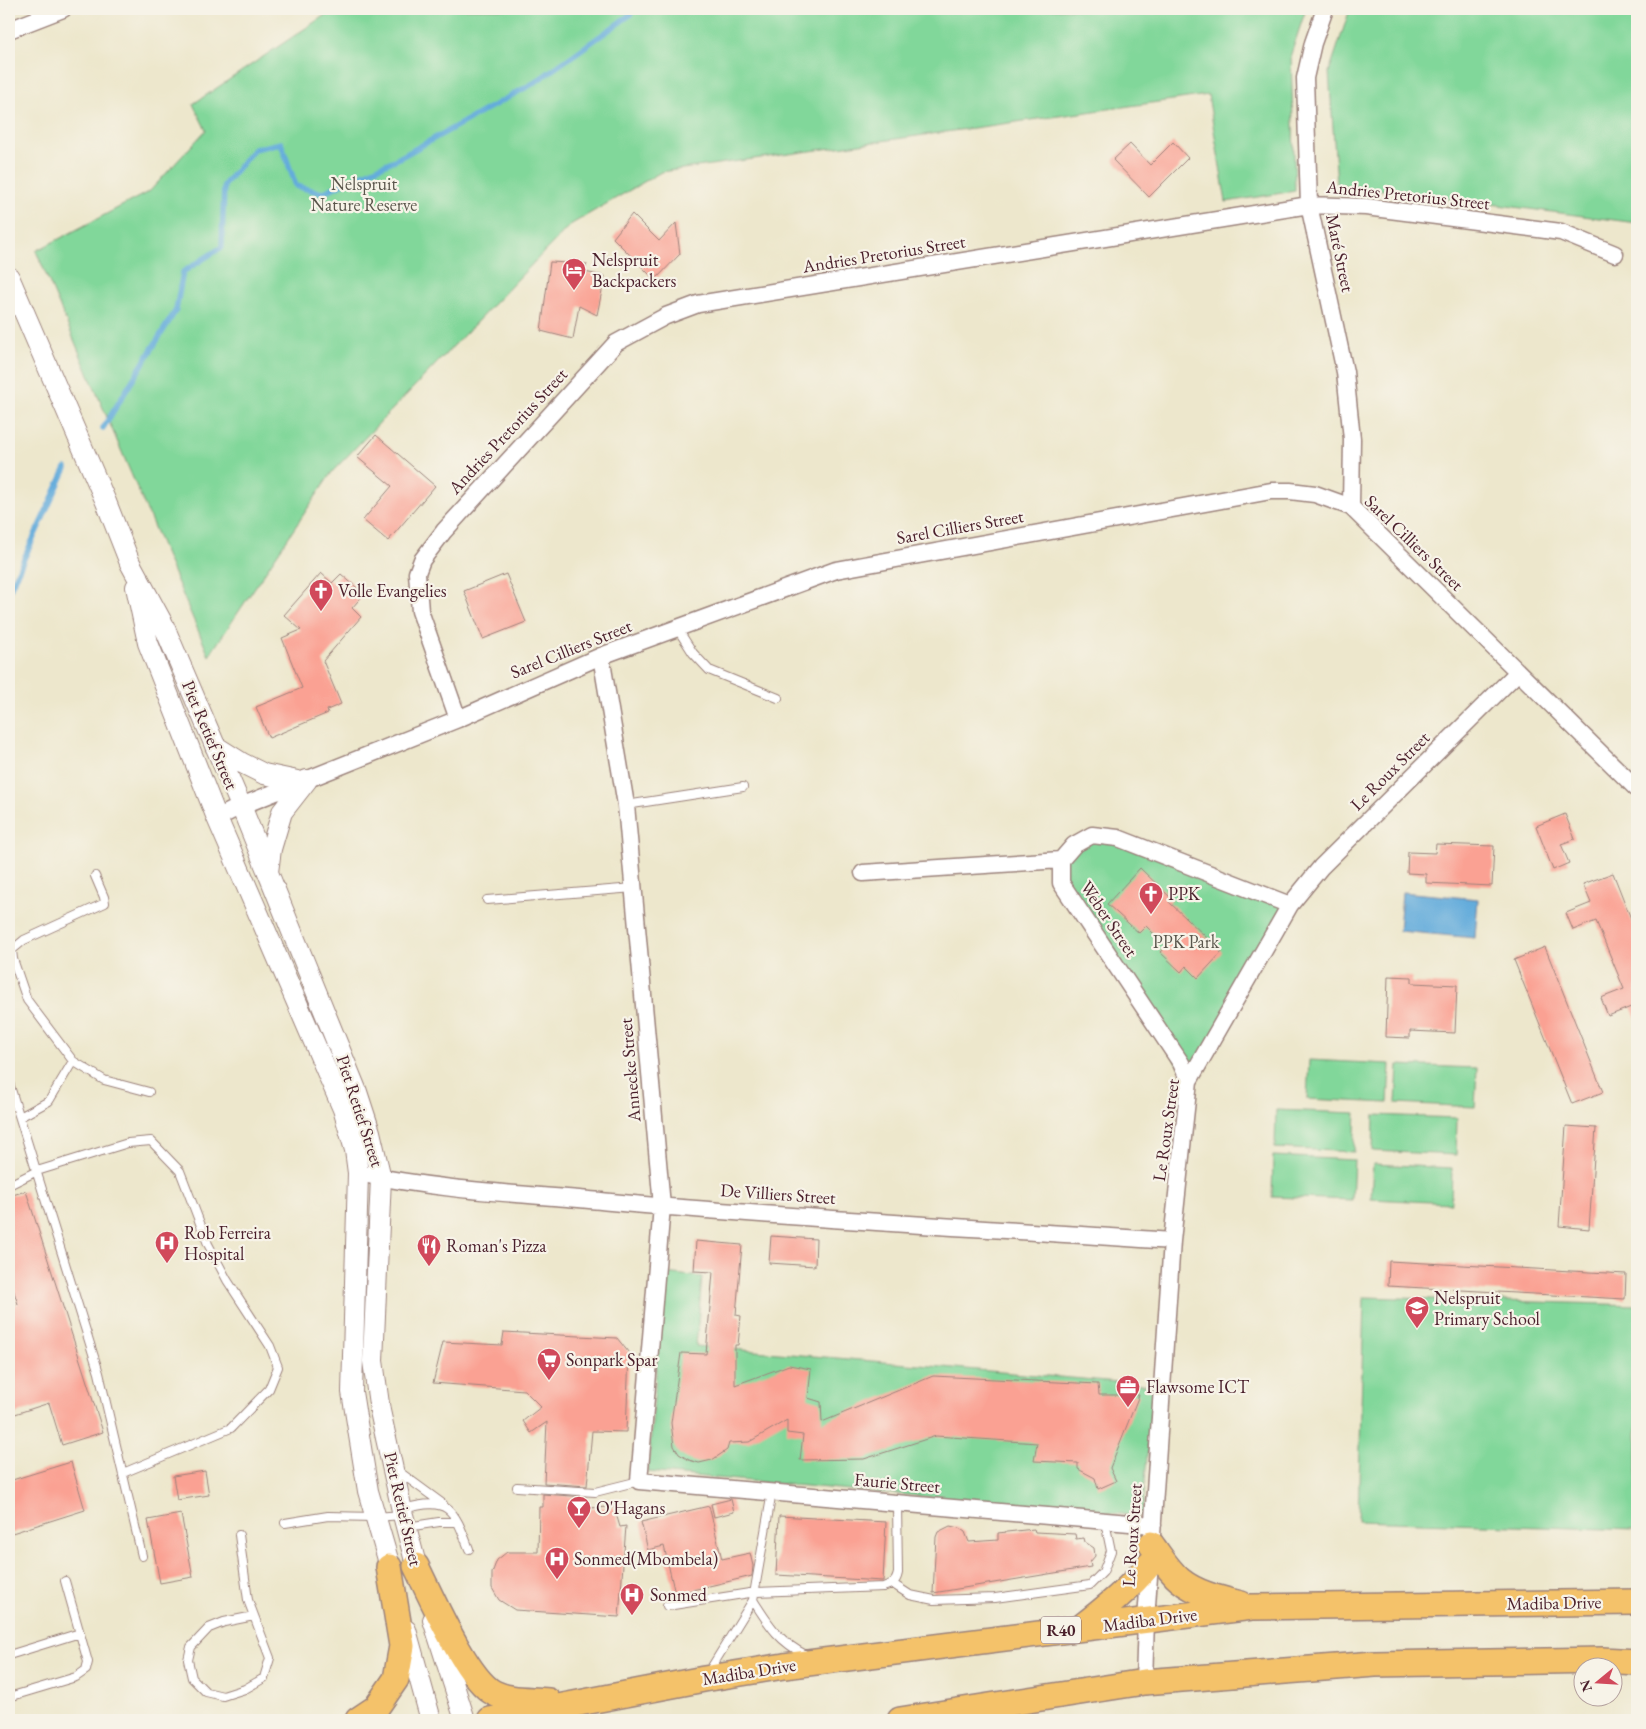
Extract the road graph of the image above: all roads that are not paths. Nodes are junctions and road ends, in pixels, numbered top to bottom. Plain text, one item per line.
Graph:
1 (63, 9) edge
2 (1325, 9) edge
3 (9, 30) edge
4 (1309, 205) junction
5 (1615, 254) dead end
6 (9, 277) edge
7 (1351, 508) junction
8 (130, 563) junction
9 (677, 628) junction
10 (601, 656) junction
11 (1518, 672) junction
12 (778, 698) dead end
13 (458, 719) junction
14 (215, 746) junction
15 (304, 781) junction
16 (743, 787) dead end
17 (1637, 789) edge
18 (626, 805) junction
19 (241, 806) junction
20 (217, 818) junction
21 (1061, 860) junction
22 (268, 872) junction
23 (862, 873) dead end
24 (95, 876) dead end
25 (634, 888) junction
26 (487, 900) dead end
27 (1290, 906) junction
28 (73, 1061) junction
29 (1189, 1081) junction
30 (9, 1083) edge
31 (149, 1092) dead end
32 (20, 1117) junction
33 (37, 1171) junction
34 (358, 1173) junction
35 (382, 1178) junction
36 (9, 1184) edge
37 (662, 1206) junction
38 (1172, 1241) junction
39 (392, 1467) junction
40 (123, 1473) junction
41 (639, 1481) junction
42 (516, 1487) dead end
43 (772, 1492) junction
44 (897, 1503) junction
45 (446, 1507) junction
46 (375, 1517) junction
47 (404, 1517) junction
48 (457, 1522) junction
49 (1105, 1522) junction
50 (285, 1523) dead end
51 (240, 1535) dead end
52 (1151, 1544) junction
53 (470, 1548) dead end
54 (142, 1556) dead end
55 (416, 1566) junction
56 (389, 1567) junction
57 (65, 1581) dead end
58 (892, 1584) junction
59 (754, 1596) junction
60 (1637, 1602) edge
61 (667, 1606) dead end
62 (1252, 1608) junction
63 (254, 1616) junction
64 (1146, 1620) junction
65 (1080, 1628) junction
66 (80, 1633) junction
67 (9, 1655) edge
68 (818, 1661) junction
69 (1637, 1662) edge
70 (704, 1679) junction
71 (1144, 1682) junction
72 (9, 1697) edge
73 (584, 1703) junction
74 (358, 1720) edge
75 (431, 1720) edge
76 (465, 1720) edge
77 (490, 1720) edge
78 (900, 1720) edge

1 - 3 street
2 - 4 street, Maré Street
4 - 5 street, Andries Pretorius Street
4 - 7 street, Maré Street
4 - 13 street, Andries Pretorius Street
6 - 8 street, Piet Retief Street
7 - 9 street, Sarel Cilliers Street
7 - 11 street, Sarel Cilliers Street
8 - 14 street, Piet Retief Street
8 - 20 street, Piet Retief Street
9 - 10 street, Sarel Cilliers Street
9 - 12 lane
10 - 13 street, Sarel Cilliers Street
10 - 18 street, Annecke Street
11 - 17 street, Sarel Cilliers Street
11 - 27 street, Le Roux Street
13 - 15 street, Sarel Cilliers Street
14 - 15 street
14 - 19 street, Piet Retief Street
15 - 19 street, Sarel Cilliers Street
15 - 22 street
16 - 18 lane
18 - 25 street, Annecke Street
19 - 20 street, Sarel Cilliers Street
19 - 22 street, Piet Retief Street
20 - 34 street, Piet Retief Street
21 - 23 street
21 - 27 street
21 - 29 street, Weber Street
22 - 35 street, Piet Retief Street
24 - 28 lane
25 - 26 lane
25 - 37 street, Annecke Street
27 - 29 street, Le Roux Street
28 - 31 lane
28 - 32 lane
29 - 38 street, Le Roux Street
30 - 32 lane
32 - 33 lane
33 - 36 lane
33 - 40 lane
33 - 40 lane
34 - 35 street, De Villiers Street
34 - 46 street, Piet Retief Street
35 - 37 street, De Villiers Street
35 - 39 street, Piet Retief Street
37 - 38 street, De Villiers Street
37 - 41 street, Annecke Street
38 - 52 street, Le Roux Street
39 - 45 lane
39 - 47 street, Piet Retief Street
40 - 54 lane
41 - 42 lane
41 - 43 street, Faurie Street
43 - 44 street, Faurie Street
43 - 59 lane
44 - 49 street, Faurie Street
44 - 58 lane
45 - 47 lane
45 - 48 lane
46 - 47 lane
46 - 50 lane
46 - 56 street, Piet Retief Street
47 - 48 lane
47 - 55 street, Piet Retief Street
48 - 53 lane
49 - 52 street, Faurie Street
49 - 58 lane
51 - 63 lane
52 - 62 main road
52 - 64 street, Le Roux Street
52 - 65 main road
55 - 73 main road
55 - 76 street, Piet Retief Street
56 - 74 main road
56 - 75 street, Piet Retief Street
57 - 66 lane
58 - 59 lane
59 - 61 lane
59 - 68 lane
59 - 70 lane
60 - 62 main road, Madiba Drive / R40
62 - 64 main road, Madiba Drive / R40
63 - 63 lane
64 - 65 main road, Madiba Drive / R40
64 - 71 street, Le Roux Street
65 - 68 main road, Madiba Drive / R40
66 - 67 lane
66 - 72 lane
68 - 70 main road, Madiba Drive / R40
69 - 71 main road
70 - 73 main road, Madiba Drive / R40
71 - 78 main road
73 - 77 main road, Madiba Drive / R40

